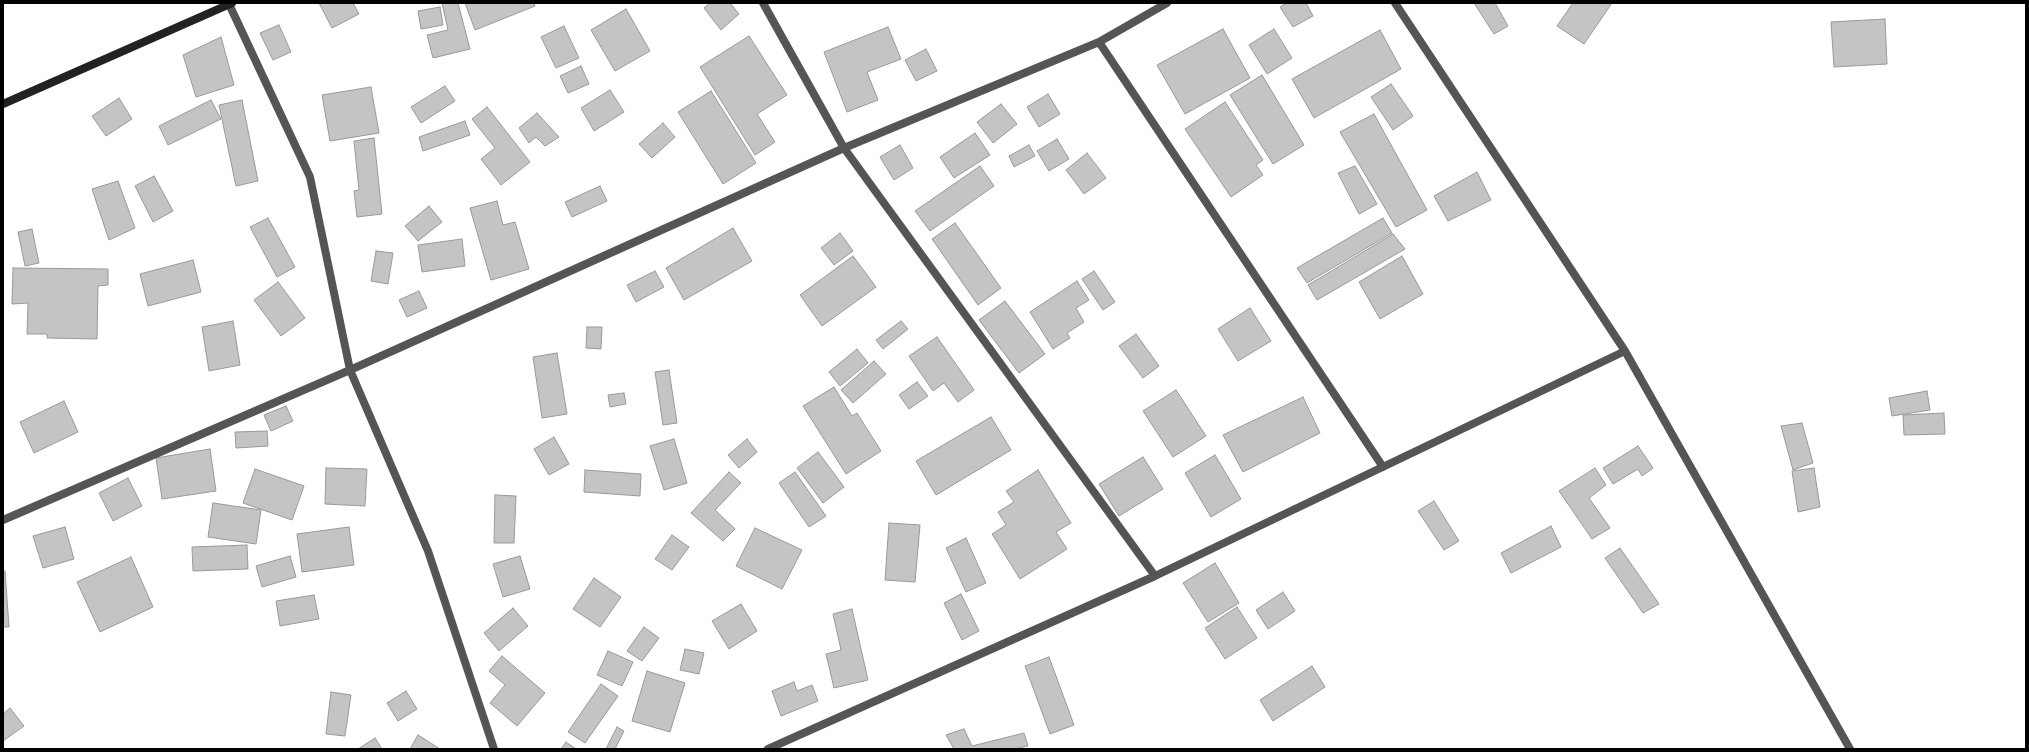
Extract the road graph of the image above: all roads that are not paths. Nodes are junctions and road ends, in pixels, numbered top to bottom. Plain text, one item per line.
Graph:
1 (763, 3) edge
2 (1167, 3) edge
3 (1395, 3) edge
4 (231, 4) edge
5 (1099, 42) junction
6 (3, 104) edge
7 (844, 148) junction
8 (1625, 351) junction
9 (350, 370) junction
10 (1383, 466) junction
11 (3, 520) edge
12 (1155, 576) junction
13 (494, 749) edge
14 (768, 749) edge
15 (1850, 749) edge

1 - 7 street
2 - 5 street
3 - 8 street
4 - 6 main road
4 - 9 street
5 - 7 street
5 - 10 street
7 - 9 street
7 - 12 street
8 - 10 street
8 - 15 street
9 - 11 street
9 - 13 street
10 - 12 street
12 - 14 street

